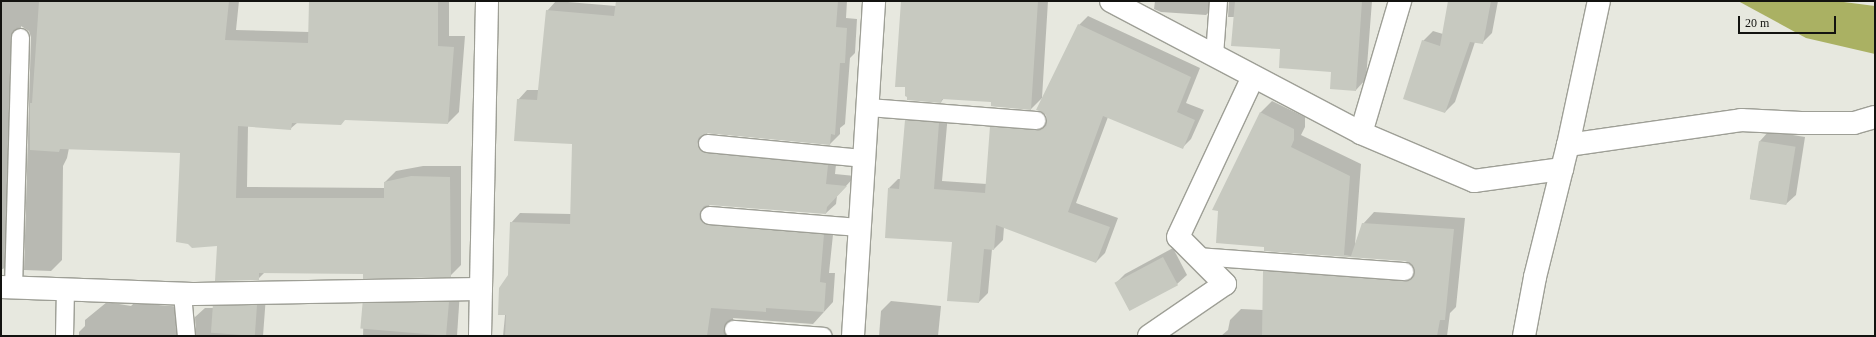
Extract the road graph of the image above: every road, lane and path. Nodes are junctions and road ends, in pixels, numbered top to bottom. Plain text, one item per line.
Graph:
1 (487, 1) edge
2 (874, 1) edge
3 (1111, 1) edge
4 (1218, 1) edge
5 (1400, 1) edge
6 (1599, 1) edge
7 (20, 37) dead end
8 (1214, 55) junction
9 (1253, 77) junction
10 (867, 107) junction
11 (1875, 117) edge
12 (1037, 120) dead end
13 (1361, 133) junction
14 (707, 144) dead end
15 (1568, 144) junction
16 (864, 158) junction
17 (1562, 168) junction
18 (709, 215) dead end
19 (859, 227) junction
20 (1198, 256) junction
21 (1404, 271) dead end
22 (7, 287) edge
23 (65, 289) junction
24 (481, 289) junction
25 (182, 294) junction
26 (733, 329) dead end
27 (64, 336) edge
28 (186, 336) edge
29 (480, 336) edge
30 (823, 336) edge
31 (853, 336) edge
32 (1149, 336) edge
33 (1524, 336) edge

1 - 24 street
2 - 10 street
3 - 8 street
4 - 8 lane
5 - 13 street
6 - 15 street
7 - 22 lane
8 - 9 street
9 - 13 street
9 - 20 street
10 - 12 lane
10 - 16 street
11 - 15 street
13 - 17 street
14 - 16 lane
15 - 17 street
16 - 19 street
17 - 33 street
18 - 19 lane
19 - 31 street
20 - 21 lane
20 - 32 street
22 - 23 street
23 - 25 street
23 - 27 lane
24 - 25 street
24 - 29 street
25 - 28 lane
26 - 30 lane

